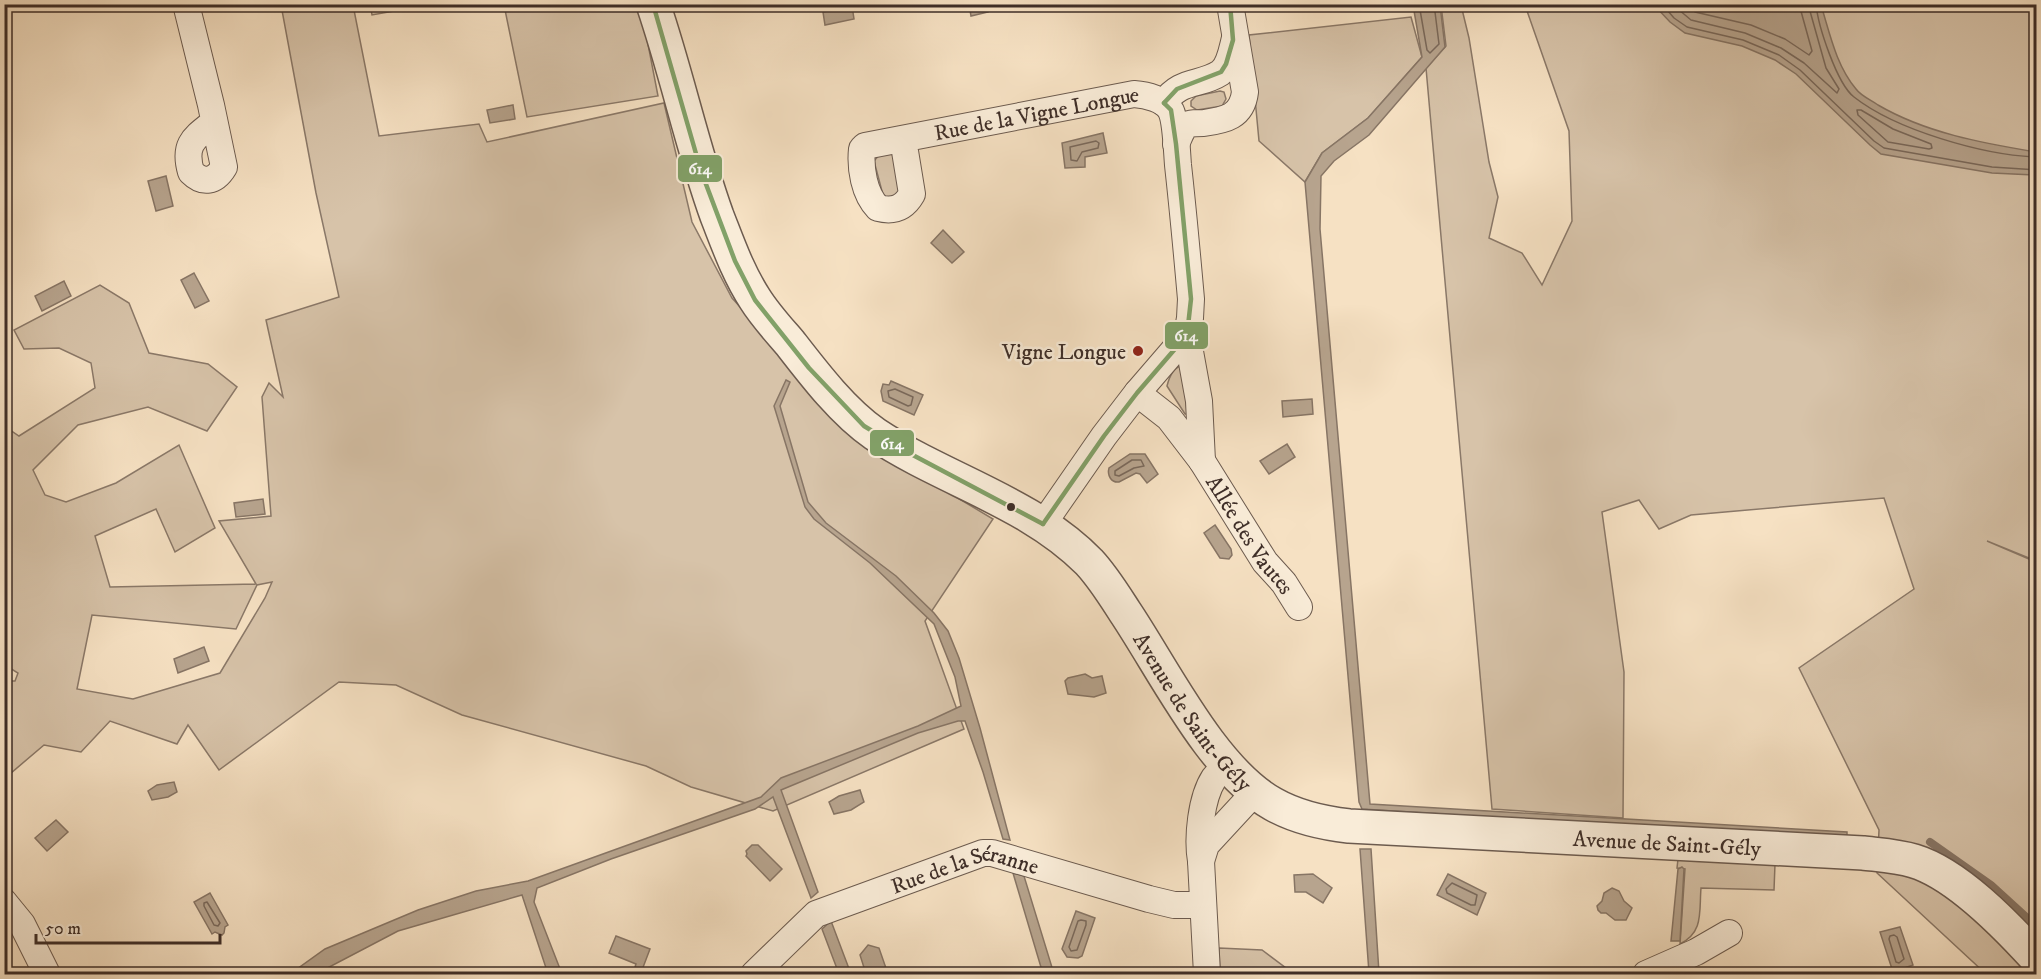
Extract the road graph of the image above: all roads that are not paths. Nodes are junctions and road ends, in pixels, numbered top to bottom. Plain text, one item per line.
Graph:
1 (186, 4) edge
2 (653, 4) edge
3 (1230, 4) edge
4 (1235, 38) junction
5 (1221, 72) junction
6 (1245, 92) junction
7 (1164, 103) junction
8 (214, 122) dead end
9 (903, 139) dead end
10 (1176, 144) junction
11 (1187, 335) junction
12 (1137, 393) junction
13 (1202, 461) junction
14 (1043, 524) junction
15 (1299, 607) dead end
16 (1228, 764) junction
17 (1255, 792) junction
18 (1201, 861) junction
19 (4, 902) edge
20 (1202, 904) junction
21 (1729, 933) dead end
22 (2037, 958) edge
23 (47, 975) edge
24 (754, 975) edge
25 (1207, 975) edge
26 (1646, 975) edge

1 - 8 street
2 - 14 street, Avenue de Saint-Gély
3 - 4 street
4 - 5 street
4 - 6 street
5 - 6 street
5 - 7 street
6 - 10 street
7 - 9 street, Rue de la Vigne Longue
7 - 10 street, Rue de la Vigne Longue
10 - 11 street, Rue de la Vigne Longue
11 - 12 street
11 - 13 street, Allée des Vautes
12 - 13 street, Allée des Vautes
12 - 14 street
13 - 15 street, Allée des Vautes
14 - 16 street, Avenue de Saint-Gély
16 - 17 street, Avenue de Saint-Gély
16 - 18 street
17 - 18 street
17 - 22 street, Avenue de Saint-Gély
18 - 20 street
19 - 23 street
20 - 24 street, Rue de la Séranne
20 - 25 street
21 - 26 street

